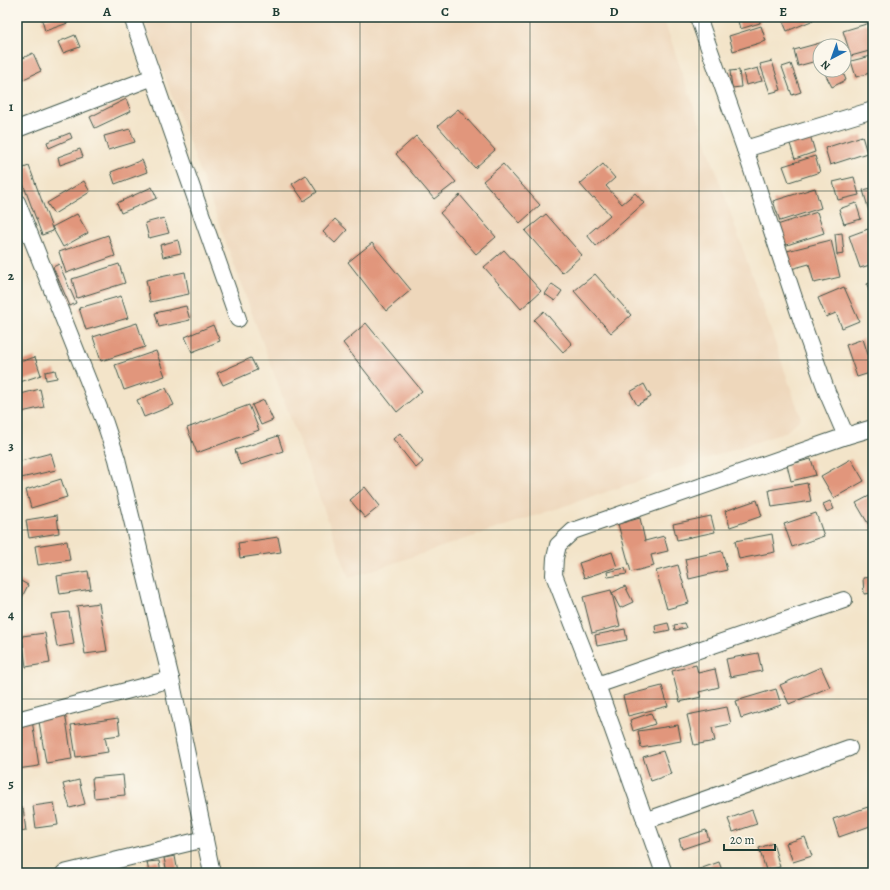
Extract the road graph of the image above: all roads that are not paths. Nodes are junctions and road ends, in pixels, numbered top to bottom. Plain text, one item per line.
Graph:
1 (132, 17) edge
2 (698, 17) edge
3 (153, 77) junction
4 (873, 110) edge
5 (17, 129) edge
6 (745, 149) junction
7 (17, 202) edge
8 (238, 319) dead end
9 (873, 428) edge
10 (846, 436) junction
11 (844, 600) dead end
12 (171, 679) junction
13 (596, 685) junction
14 (17, 720) edge
15 (849, 748) dead end
16 (645, 821) junction
17 (205, 839) junction
18 (64, 873) edge
19 (212, 873) edge
20 (664, 873) edge

1 - 3 street
2 - 6 street
3 - 5 street
3 - 8 street
4 - 6 street
6 - 10 street
7 - 12 street
9 - 10 street
10 - 13 street
11 - 13 street
12 - 14 street
12 - 17 street
13 - 16 street
15 - 16 street
16 - 20 street
17 - 18 street
17 - 19 street

